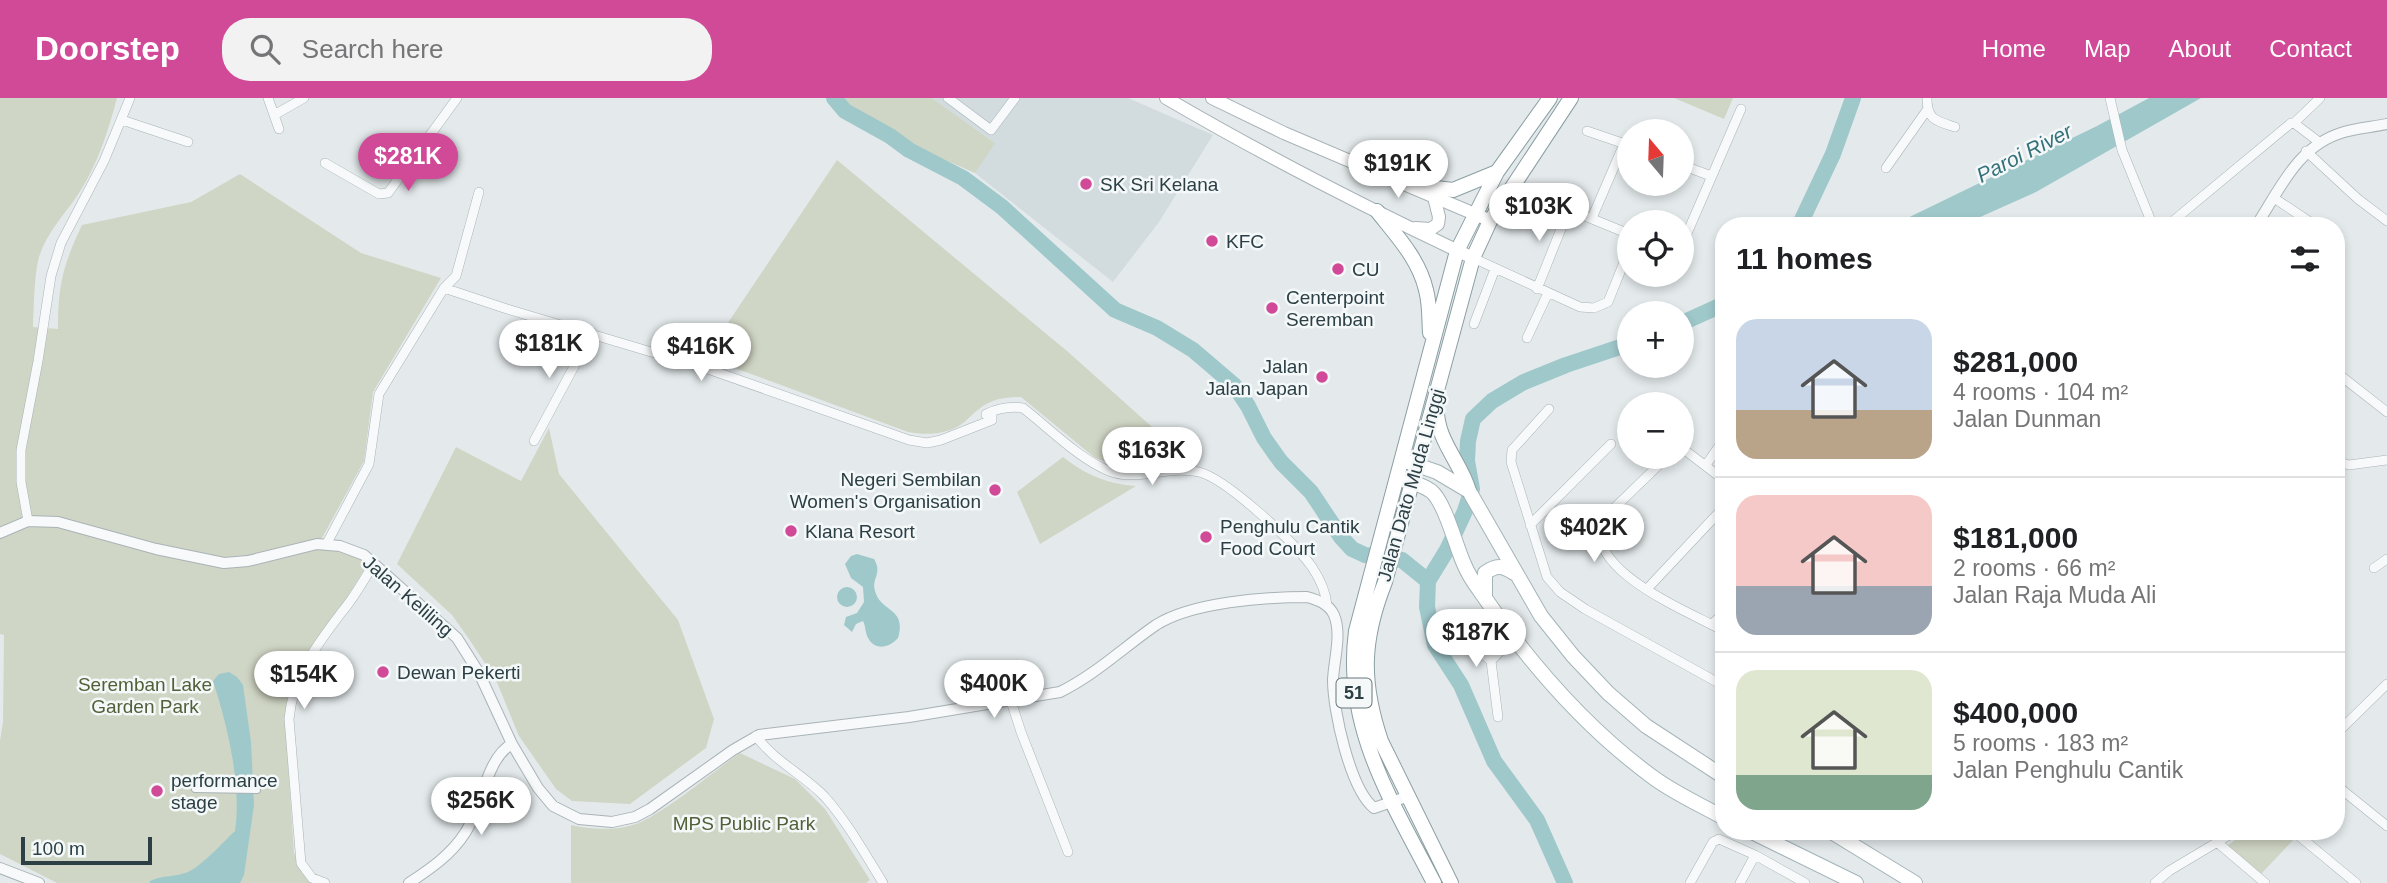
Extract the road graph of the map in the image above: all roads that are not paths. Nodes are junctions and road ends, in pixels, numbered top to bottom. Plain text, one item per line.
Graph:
1 (130, 98) edge
2 (268, 98) edge
3 (304, 98) edge
4 (457, 98) edge
5 (948, 98) edge
6 (1015, 98) edge
7 (1166, 98) edge
8 (1212, 98) edge
9 (1550, 98) edge
10 (1570, 98) edge
11 (1927, 98) edge
12 (2110, 98) edge
13 (2319, 98) edge
14 (1228, 102) edge
15 (1741, 109) dead end
16 (1927, 110) junction
17 (274, 115) junction
18 (122, 120) junction
19 (2294, 123) junction
20 (2387, 124) edge
21 (1955, 127) dead end
22 (279, 129) dead end
23 (1587, 131) dead end
24 (1617, 141) edge
25 (188, 142) dead end
26 (2319, 142) junction
27 (2306, 151) junction
28 (325, 163) dead end
29 (1617, 165) edge
30 (1886, 168) dead end
31 (1694, 170) edge
32 (1497, 172) junction
33 (1374, 173) junction
34 (1711, 176) junction
35 (480, 192) dead end
36 (1536, 196) dead end
37 (1434, 197) junction
38 (2274, 198) junction
39 (1569, 209) junction
40 (1377, 211) junction
41 (1475, 214) junction
42 (1694, 216) edge
43 (2149, 217) edge
44 (2178, 217) edge
45 (2262, 217) edge
46 (2302, 217) edge
47 (1592, 218) junction
48 (2387, 220) edge
49 (1490, 221) junction
50 (1411, 228) junction
51 (1617, 229) edge
52 (1457, 251) junction
53 (1473, 258) junction
54 (1495, 269) junction
55 (1617, 280) edge
56 (444, 288) junction
57 (1537, 289) junction
58 (1548, 293) junction
59 (1474, 324) dead end
60 (592, 333) junction
61 (1527, 338) dead end
62 (1431, 345) junction
63 (2345, 379) edge
64 (1438, 387) junction
65 (1549, 409) dead end
66 (2387, 412) edge
67 (534, 442) dead end
68 (1611, 444) dead end
69 (1715, 452) edge
70 (1694, 456) edge
71 (1402, 460) junction
72 (2387, 460) edge
73 (1417, 464) junction
74 (1706, 464) junction
75 (2345, 464) edge
76 (1655, 469) edge
77 (1715, 472) edge
78 (1397, 478) junction
79 (1412, 482) junction
80 (1469, 491) junction
81 (1715, 517) edge
82 (27, 521) junction
83 (1530, 525) junction
84 (0, 533) edge
85 (327, 543) junction
86 (2387, 559) edge
87 (374, 563) junction
88 (2374, 568) dead end
89 (1515, 574) junction
90 (1647, 589) junction
91 (1485, 598) junction
92 (1327, 606) junction
93 (1715, 621) edge
94 (1712, 624) junction
95 (1715, 626) edge
96 (1513, 638) junction
97 (1476, 648) dead end
98 (1491, 661) junction
99 (1715, 681) edge
100 (2387, 684) edge
101 (1011, 701) junction
102 (1498, 717) dead end
103 (2345, 725) edge
104 (756, 736) junction
105 (512, 744) junction
106 (1715, 771) edge
107 (195, 789) dead end
108 (257, 790) dead end
109 (2345, 792) edge
110 (1406, 797) junction
111 (1392, 802) junction
112 (1715, 813) edge
113 (2387, 826) edge
114 (1717, 840) edge
115 (1721, 840) edge
116 (1767, 840) edge
117 (1845, 840) edge
118 (2222, 840) edge
119 (2304, 840) edge
120 (2218, 843) junction
121 (1068, 852) dead end
122 (1755, 855) junction
123 (0, 868) edge
124 (1846, 881) edge
125 (2161, 881) edge
126 (39, 883) edge
127 (325, 883) edge
128 (409, 883) edge
129 (883, 883) edge
130 (1434, 883) edge
131 (1451, 883) edge
132 (1690, 883) edge
133 (1740, 883) edge
134 (1805, 883) edge
135 (1915, 883) edge
136 (2266, 883) edge
137 (2357, 883) edge

1 - 18 street
2 - 17 street
3 - 17 street
4 - 28 street
5 - 6 street
7 - 40 main road
8 - 14 main road
9 - 32 main road, Jalan Dato Muda Linggi / 51
10 - 49 main road, Jalan Dato Muda Linggi / 51
11 - 16 street
12 - 43 street
13 - 19 street
14 - 33 main road
15 - 34 street
16 - 21 street
16 - 30 street
17 - 22 street
18 - 25 street
18 - 82 street
19 - 26 street
19 - 44 street
20 - 26 street
23 - 24 street
26 - 27 street
27 - 38 street
27 - 48 street
29 - 47 street
31 - 34 street
32 - 33 main road
32 - 41 main road, Jalan Dato Muda Linggi / 51
33 - 37 main road
34 - 42 street
35 - 56 street
36 - 39 street
37 - 41 main road
37 - 50 main road
38 - 45 street
38 - 46 street
39 - 47 street
39 - 57 street
40 - 50 main road
40 - 62 main road
41 - 49 main road
41 - 52 main road, Jalan Dato Muda Linggi / 51
47 - 51 street
49 - 53 main road, Jalan Dato Muda Linggi / 51
50 - 52 main road
52 - 53 main road
52 - 62 main road, Jalan Dato Muda Linggi / 51
53 - 54 street
53 - 64 main road, Jalan Dato Muda Linggi / 51
54 - 57 street
54 - 59 street
55 - 58 street
56 - 60 street
56 - 85 street
57 - 58 street
58 - 61 street
60 - 67 street
60 - 92 street
62 - 71 main road, Jalan Dato Muda Linggi / 51
63 - 66 street
64 - 73 main road, Jalan Dato Muda Linggi / 51
64 - 80 main road
65 - 83 street
68 - 83 street
69 - 74 street
70 - 74 street
71 - 73 main road
71 - 78 main road, Jalan Dato Muda Linggi / 51
72 - 75 street
73 - 79 main road, Jalan Dato Muda Linggi / 51
73 - 80 main road
74 - 77 street
76 - 90 street
78 - 79 main road
78 - 111 main road, Jalan Dato Muda Linggi / 51
79 - 91 main road
79 - 110 main road, Jalan Dato Muda Linggi / 51
80 - 89 main road
81 - 90 street
82 - 84 street, Jalan Keliling
82 - 85 street, Jalan Keliling
83 - 99 street
85 - 87 street, Jalan Keliling
86 - 88 street
87 - 105 street, Jalan Keliling
87 - 127 street
89 - 91 main road
89 - 106 main road
90 - 94 street
91 - 96 main road
92 - 101 street
92 - 111 street
93 - 94 street
94 - 95 street
96 - 98 street
96 - 112 main road
97 - 98 street
98 - 102 street
100 - 103 street
101 - 104 street
101 - 121 street
104 - 105 street, Jalan Keliling
104 - 129 street
105 - 128 street
107 - 108 street
109 - 113 street
110 - 111 street
110 - 131 main road, Jalan Dato Muda Linggi / 51
111 - 130 main road, Jalan Dato Muda Linggi / 51
114 - 132 street
115 - 122 street
116 - 124 main road
117 - 135 main road
118 - 120 street
119 - 137 street
120 - 125 street
120 - 136 street
122 - 133 street
122 - 134 street
123 - 126 street

